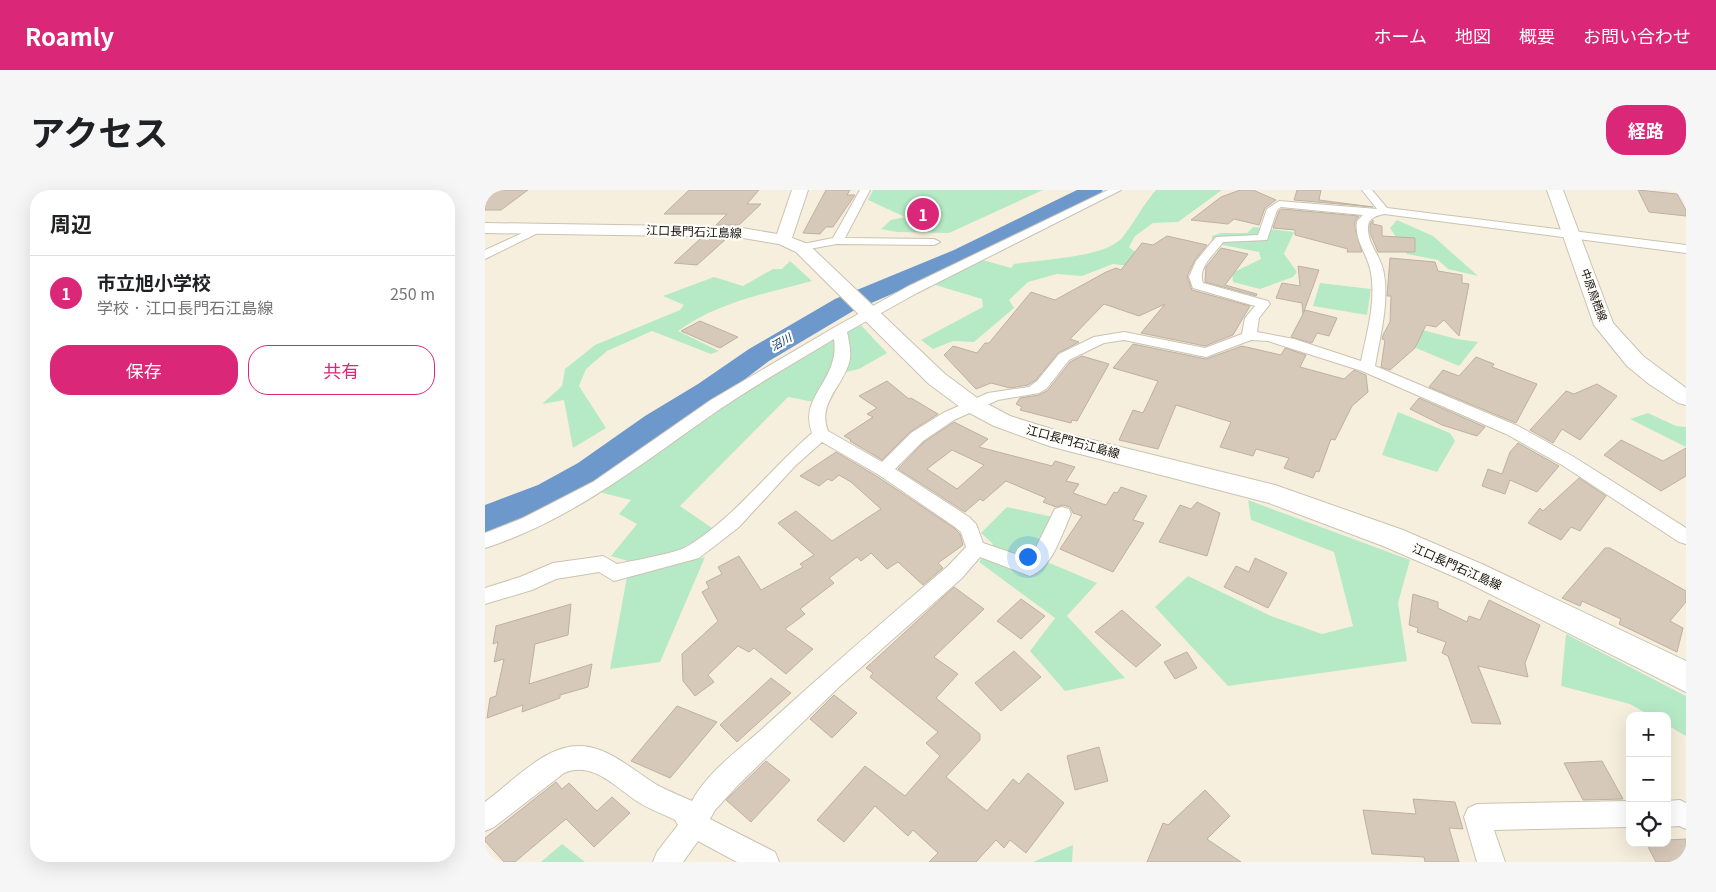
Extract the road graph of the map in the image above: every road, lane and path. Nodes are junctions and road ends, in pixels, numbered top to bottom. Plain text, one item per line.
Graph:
1 (800, 190) edge
2 (865, 190) edge
3 (1116, 190) edge
4 (1367, 190) edge
5 (1555, 190) edge
6 (1378, 212) junction
7 (485, 228) edge
8 (538, 229) junction
9 (1571, 234) junction
10 (783, 240) junction
11 (837, 241) junction
12 (935, 242) dead end
13 (802, 248) junction
14 (1686, 249) edge
15 (485, 255) edge
16 (871, 313) junction
17 (839, 330) junction
18 (1249, 336) junction
19 (1367, 368) junction
20 (1686, 398) edge
21 (972, 405) junction
22 (821, 434) junction
23 (885, 470) junction
24 (1062, 514) dead end
25 (1686, 537) edge
26 (485, 541) edge
27 (976, 549) junction
28 (485, 596) edge
29 (1686, 677) edge
30 (1626, 814) edge
31 (1671, 814) edge
32 (1686, 816) edge
33 (485, 818) edge
34 (694, 825) junction
35 (667, 862) edge
36 (765, 862) edge
37 (1491, 862) edge

1 - 10 main road
2 - 11 street
3 - 16 street
4 - 6 street
5 - 9 main road, 中原鳥栖線
6 - 9 street
6 - 18 street
6 - 19 street
7 - 8 main road, 江口長門石江島線
8 - 10 main road, 江口長門石江島線
8 - 15 street
9 - 14 street
9 - 20 main road, 中原鳥栖線
10 - 13 main road, 江口長門石江島線
11 - 12 street
11 - 13 street
13 - 16 main road, 江口長門石江島線
16 - 17 street
16 - 21 main road, 江口長門石江島線
17 - 22 street
17 - 26 street
18 - 19 street
18 - 21 street
19 - 25 street
21 - 23 street
21 - 29 main road, 江口長門石江島線
22 - 23 street
22 - 28 street
23 - 27 street
24 - 27 street
27 - 34 street
30 - 37 street
31 - 32 street
33 - 34 street
34 - 35 street
34 - 36 street

